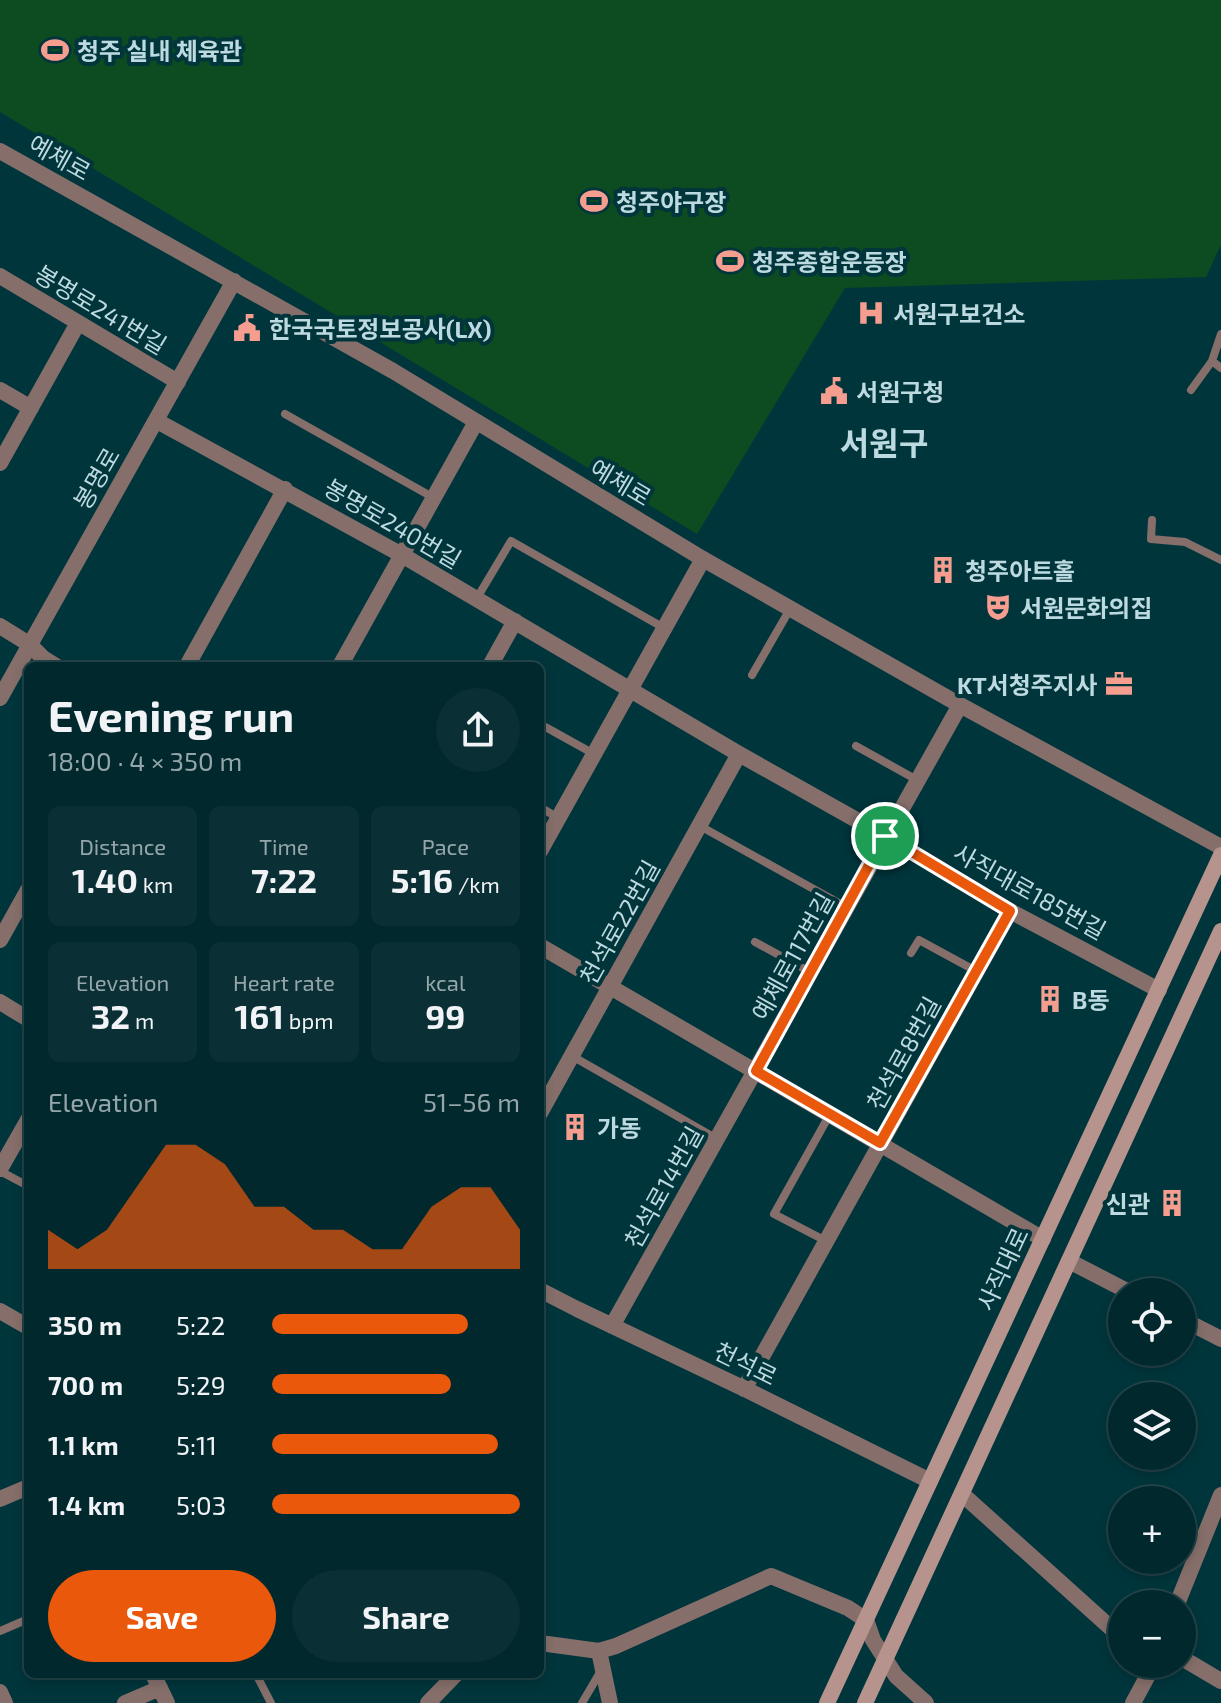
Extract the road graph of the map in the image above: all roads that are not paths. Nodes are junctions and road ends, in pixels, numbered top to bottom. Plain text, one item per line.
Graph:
1 (0, 151) edge
2 (0, 276) edge
3 (234, 281) junction
4 (78, 323) junction
5 (1221, 334) edge
6 (1212, 361) junction
7 (1221, 368) edge
8 (178, 382) junction
9 (0, 390) edge
10 (1191, 390) dead end
11 (31, 408) junction
12 (285, 414) dead end
13 (157, 421) junction
14 (476, 422) junction
15 (0, 463) edge
16 (285, 489) junction
17 (434, 498) junction
18 (1152, 520) dead end
19 (402, 555) junction
20 (703, 559) junction
21 (1221, 560) edge
22 (477, 598) junction
23 (790, 608) junction
24 (515, 621) junction
25 (0, 626) edge
26 (664, 628) junction
27 (29, 644) junction
28 (50, 662) edge
29 (189, 662) edge
30 (342, 662) edge
31 (492, 662) edge
32 (752, 675) dead end
33 (629, 689) junction
34 (0, 698) edge
35 (960, 705) junction
36 (544, 726) edge
37 (856, 746) dead end
38 (594, 754) junction
39 (739, 754) junction
40 (917, 780) junction
41 (544, 809) edge
42 (558, 818) junction
43 (699, 826) junction
44 (885, 836) junction
45 (544, 844) edge
46 (1221, 847) edge
47 (1221, 855) edge
48 (24, 897) edge
49 (846, 907) junction
50 (1010, 911) junction
51 (1221, 931) edge
52 (0, 940) edge
53 (755, 942) dead end
54 (544, 948) edge
55 (911, 953) dead end
56 (976, 971) junction
57 (810, 972) junction
58 (611, 986) junction
59 (1159, 990) junction
60 (0, 1002) edge
61 (24, 1017) edge
62 (572, 1056) junction
63 (756, 1071) junction
64 (544, 1106) edge
65 (830, 1114) junction
66 (717, 1139) junction
67 (15, 1142) edge
68 (880, 1143) junction
69 (0, 1170) edge
70 (24, 1184) edge
71 (1043, 1239) junction
72 (826, 1241) junction
73 (1069, 1261) junction
74 (1108, 1281) edge
75 (544, 1292) edge
76 (0, 1311) edge
77 (24, 1325) edge
78 (612, 1326) junction
79 (1196, 1326) edge
80 (1221, 1339) edge
81 (744, 1389) junction
82 (930, 1481) junction
83 (24, 1489) edge
84 (962, 1494) junction
85 (1221, 1495) edge
86 (0, 1499) edge
87 (1183, 1590) edge
88 (866, 1620) junction
89 (24, 1621) edge
90 (1108, 1625) edge
91 (0, 1631) edge
92 (544, 1643) edge
93 (599, 1651) junction
94 (885, 1660) junction
95 (1196, 1666) edge
96 (602, 1669) junction
97 (258, 1678) edge
98 (452, 1678) edge
99 (1146, 1678) edge
100 (1221, 1681) edge
101 (160, 1688) edge
102 (0, 1692) edge
103 (5, 1703) edge
104 (125, 1703) edge
105 (271, 1703) edge
106 (428, 1703) edge
107 (582, 1703) edge
108 (610, 1703) edge
109 (827, 1703) edge
110 (865, 1703) edge
111 (926, 1703) edge
112 (1133, 1703) edge

1 - 3 street, 예체로
2 - 4 street, 봉명로241번길
3 - 8 street, 봉명로
3 - 14 street, 예체로
4 - 8 street, 봉명로241번길
4 - 11 street
5 - 6 lane
6 - 7 lane
6 - 10 lane
8 - 13 street, 봉명로
9 - 11 street
11 - 15 street
12 - 17 lane
13 - 16 street, 봉명로240번길
13 - 27 street, 봉명로
14 - 17 street
14 - 20 street, 예체로
16 - 19 street, 봉명로240번길
16 - 29 street, 봉명로240번길
17 - 19 street
18 - 21 lane
19 - 22 street, 봉명로240번길
19 - 30 street
20 - 23 street, 예체로
20 - 26 street
22 - 24 street, 봉명로240번길
22 - 26 lane, 봉명로240번길
23 - 32 lane
23 - 35 street, 예체로
24 - 31 street
24 - 33 street, 봉명로240번길
25 - 27 street
26 - 33 street
27 - 28 street
27 - 34 street, 봉명로
33 - 38 street
33 - 39 street, 사직대로185번길
35 - 40 street, 예체로117번길
35 - 46 street, 예체로
36 - 38 lane
37 - 40 lane
38 - 42 street
39 - 43 street, 천석로22번길
39 - 44 street, 사직대로185번길
40 - 44 street, 예체로117번길
41 - 42 lane
42 - 45 street
43 - 49 lane
43 - 58 street, 천석로22번길
44 - 49 street, 예체로117번길
44 - 50 street, 사직대로185번길
47 - 59 main road, 사직대로
48 - 52 street
49 - 57 street, 예체로117번길
50 - 56 street, 천석로8번길
50 - 59 street, 사직대로185번길
51 - 73 main road
53 - 57 lane
54 - 58 street
55 - 56 lane
56 - 68 street, 천석로8번길
57 - 63 street, 예체로117번길
58 - 62 street, 천석로22번길
58 - 63 street
59 - 71 main road, 사직대로
60 - 61 street
62 - 64 street, 천석로22번길
62 - 66 lane
63 - 65 street
63 - 66 street, 천석로14번길
65 - 68 street
65 - 72 lane
66 - 78 street, 천석로14번길
67 - 69 street
68 - 71 street
68 - 72 street, 천석로8번길
69 - 70 lane
71 - 82 main road, 사직대로
72 - 81 street, 천석로8번길
73 - 74 street
73 - 84 main road
75 - 78 street, 천석로
76 - 77 street
78 - 81 street, 천석로
79 - 80 street
81 - 82 street, 천석로
82 - 88 main road, 사직대로
83 - 86 street
84 - 90 street
84 - 94 main road
85 - 87 street
88 - 93 street
88 - 94 street
88 - 109 main road, 사직대로
89 - 91 lane
92 - 93 street
93 - 96 street
94 - 110 main road
94 - 111 street
95 - 100 street
96 - 107 lane
96 - 108 street
97 - 105 lane
98 - 106 street
99 - 112 street
101 - 104 street
102 - 103 street

